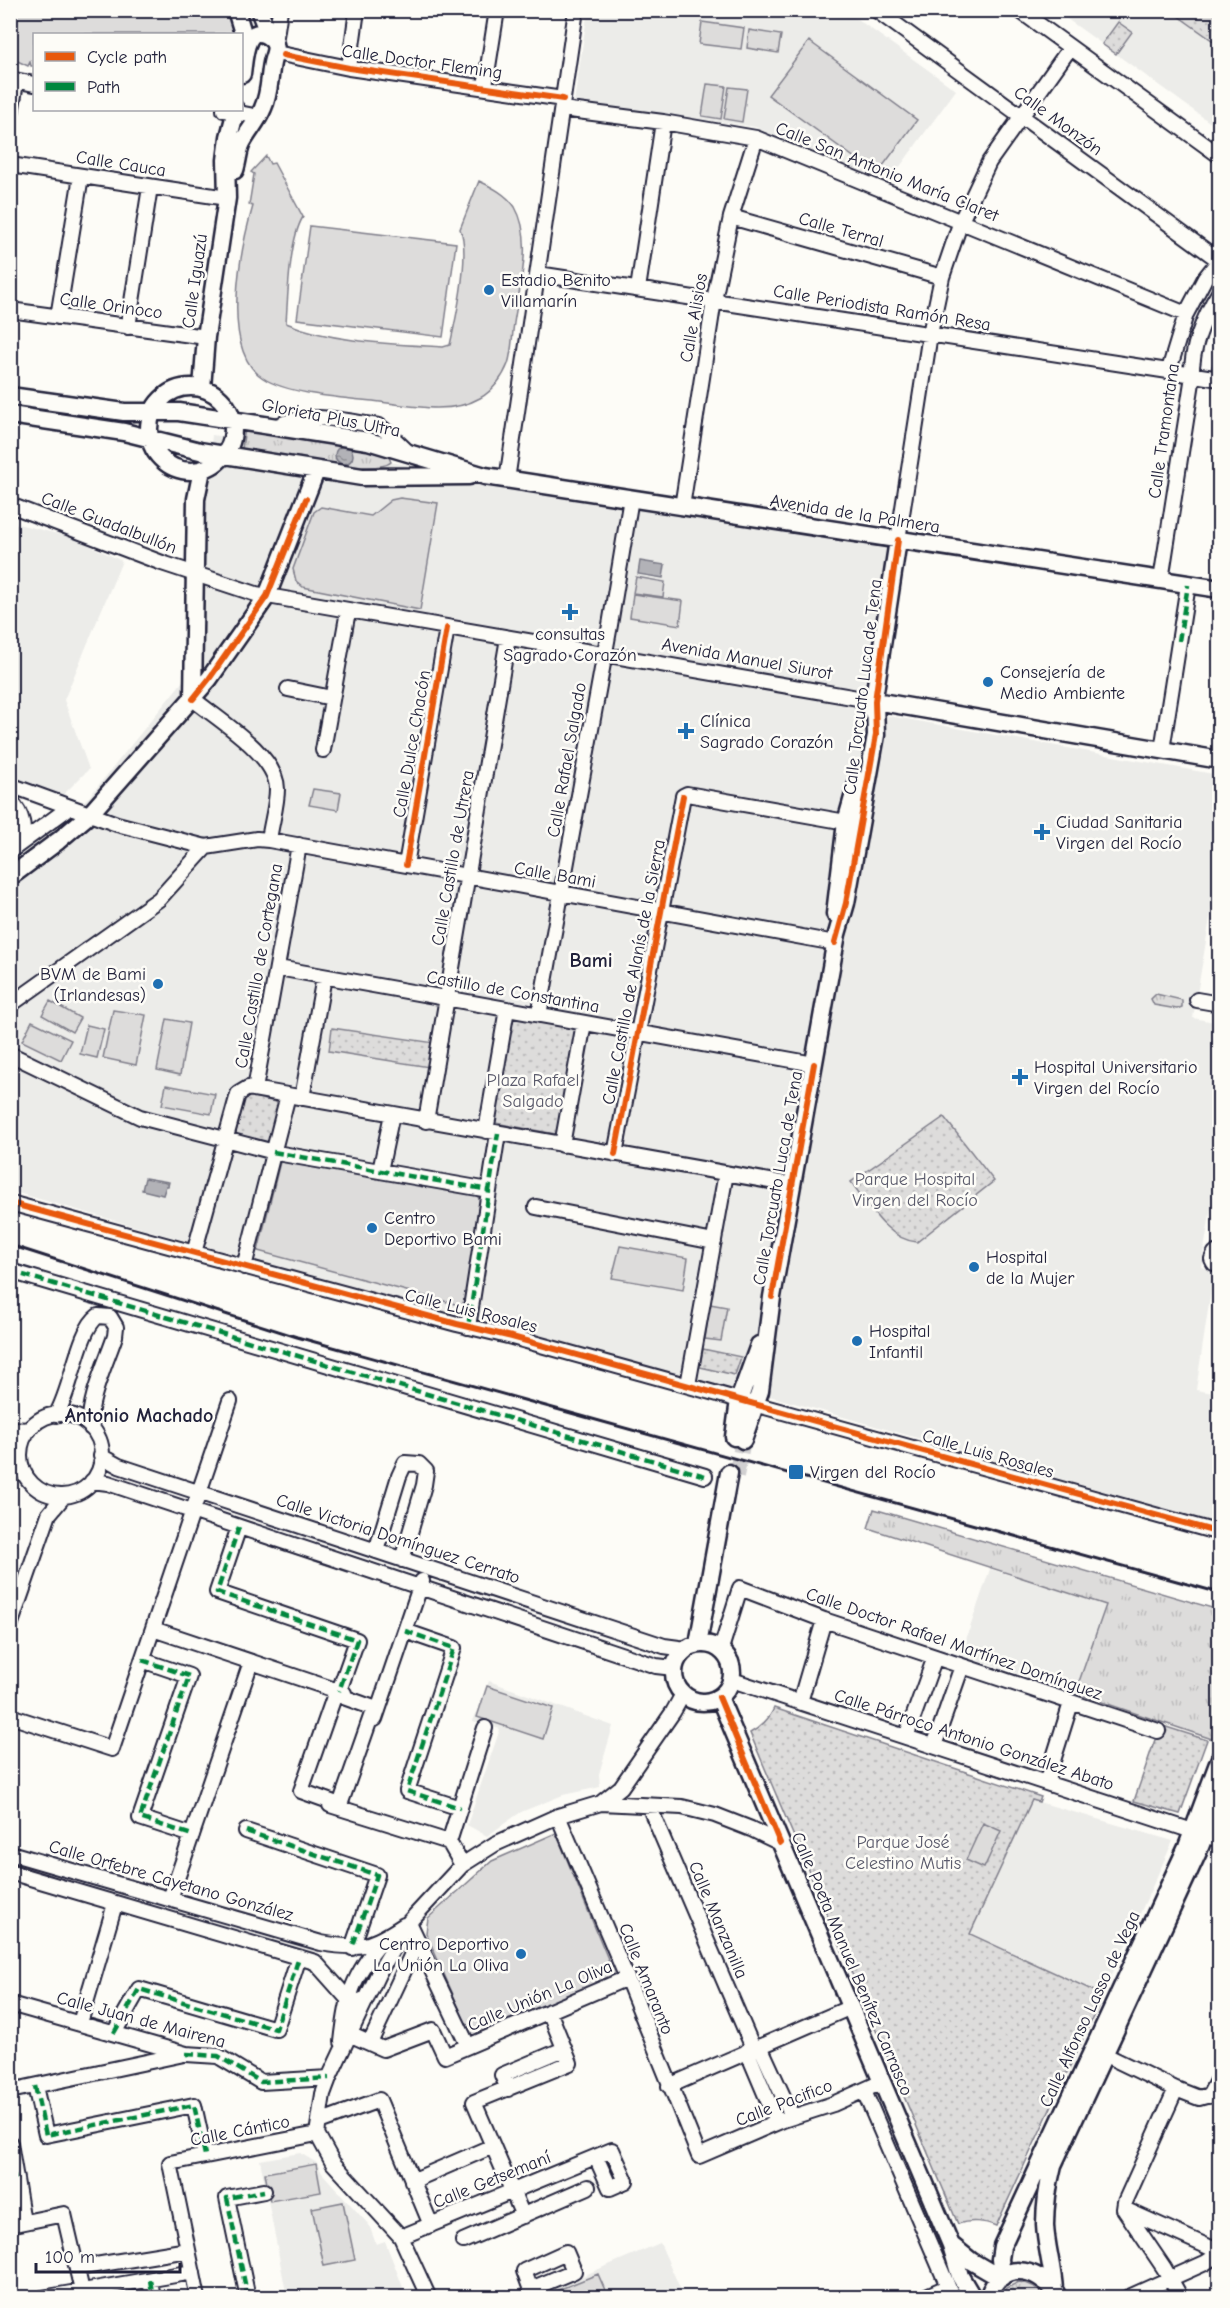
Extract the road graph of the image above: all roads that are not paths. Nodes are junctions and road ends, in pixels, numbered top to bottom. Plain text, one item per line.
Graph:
1 (236, 10) edge
2 (259, 10) edge
3 (280, 10) edge
4 (357, 10) edge
5 (497, 10) edge
6 (576, 10) edge
7 (876, 10) edge
8 (1018, 10) edge
9 (241, 33) edge
10 (243, 40) edge
11 (245, 48) junction
12 (1070, 48) junction
13 (274, 49) junction
14 (243, 65) edge
15 (349, 68) junction
16 (13, 81) edge
17 (33, 84) edge
18 (485, 87) junction
19 (563, 104) junction
20 (232, 111) edge
21 (236, 111) edge
22 (1020, 116) junction
23 (259, 117) junction
24 (10, 120) edge
25 (663, 122) junction
26 (756, 138) junction
27 (1220, 156) edge
28 (10, 165) edge
29 (81, 176) junction
30 (150, 188) junction
31 (227, 195) junction
32 (731, 217) junction
33 (961, 221) junction
34 (1219, 260) edge
35 (538, 274) junction
36 (942, 277) junction
37 (638, 289) junction
38 (1220, 291) edge
39 (714, 300) junction
40 (10, 310) edge
41 (1186, 314) junction
42 (58, 317) junction
43 (128, 327) junction
44 (930, 334) junction
45 (206, 337) junction
46 (1169, 370) junction
47 (1191, 375) junction
48 (1220, 379) edge
49 (197, 383) junction
50 (10, 396) edge
51 (152, 412) junction
52 (10, 415) edge
53 (232, 419) junction
54 (149, 437) junction
55 (225, 455) junction
56 (176, 469) junction
57 (202, 470) junction
58 (316, 471) junction
59 (485, 476) junction
60 (507, 480) junction
61 (631, 498) junction
62 (196, 499) junction
63 (10, 505) edge
64 (682, 507) junction
65 (898, 540) junction
66 (195, 575) junction
67 (1161, 580) junction
68 (1188, 585) junction
69 (1220, 590) edge
70 (267, 596) junction
71 (348, 611) junction
72 (447, 628) junction
73 (508, 638) junction
74 (605, 654) junction
75 (288, 689) dead end
76 (332, 698) junction
77 (193, 699) junction
78 (875, 701) junction
79 (323, 750) dead end
80 (1162, 750) junction
81 (1220, 760) edge
82 (10, 785) edge
83 (10, 800) edge
84 (70, 807) junction
85 (90, 814) junction
86 (846, 822) junction
87 (269, 840) junction
88 (299, 845) junction
89 (206, 847) junction
90 (14, 849) edge
91 (406, 865) junction
92 (27, 866) junction
93 (10, 877) edge
94 (468, 878) junction
95 (10, 882) edge
96 (561, 895) junction
97 (662, 910) junction
98 (836, 939) junction
99 (278, 968) junction
100 (324, 977) junction
101 (447, 998) junction
102 (1197, 1000) dead end
103 (1220, 1004) edge
104 (10, 1005) edge
105 (507, 1009) junction
106 (539, 1015) junction
107 (584, 1023) junction
108 (638, 1033) junction
109 (10, 1054) edge
110 (814, 1064) junction
111 (255, 1089) junction
112 (288, 1095) junction
113 (302, 1098) junction
114 (392, 1114) junction
115 (426, 1120) junction
116 (492, 1132) junction
117 (225, 1139) junction
118 (562, 1145) junction
119 (273, 1152) junction
120 (615, 1154) junction
121 (380, 1171) junction
122 (726, 1173) junction
123 (792, 1185) junction
124 (489, 1190) junction
125 (10, 1203) edge
126 (536, 1207) dead end
127 (714, 1242) junction
128 (1220, 1252) edge
129 (194, 1253) junction
130 (1220, 1264) edge
131 (244, 1267) junction
132 (10, 1271) edge
133 (468, 1327) junction
134 (688, 1385) junction
135 (230, 1401) dead end
136 (748, 1402) junction
137 (56, 1415) junction
138 (91, 1428) junction
139 (10, 1430) edge
140 (29, 1430) junction
141 (739, 1438) tunnel mouth
142 (15, 1455) edge
143 (101, 1456) junction
144 (733, 1474) tunnel mouth
145 (705, 1476) dead end
146 (92, 1480) junction
147 (39, 1490) junction
148 (199, 1493) junction
149 (64, 1496) junction
150 (193, 1512) junction
151 (49, 1514) junction
152 (239, 1527) junction
153 (1220, 1533) edge
154 (376, 1551) junction
155 (402, 1560) junction
156 (426, 1568) junction
157 (419, 1588) junction
158 (824, 1620) junction
159 (10, 1626) edge
160 (153, 1629) junction
161 (405, 1631) junction
162 (703, 1646) junction
163 (935, 1657) junction
164 (142, 1660) junction
165 (251, 1662) junction
166 (962, 1666) junction
167 (674, 1668) junction
168 (732, 1680) junction
169 (336, 1690) junction
170 (683, 1694) junction
171 (720, 1697) junction
172 (800, 1702) junction
173 (1071, 1703) junction
174 (377, 1706) junction
175 (10, 1716) edge
176 (485, 1728) dead end
177 (1158, 1731) dead end
178 (906, 1737) junction
179 (934, 1746) junction
180 (1220, 1758) edge
181 (1046, 1783) junction
182 (1220, 1795) edge
183 (601, 1803) junction
184 (649, 1806) junction
185 (460, 1808) junction
186 (344, 1810) junction
187 (558, 1816) junction
188 (246, 1831) dead end
189 (192, 1835) junction
190 (1205, 1836) edge
191 (449, 1842) junction
192 (780, 1843) junction
193 (10, 1853) edge
194 (462, 1865) junction
195 (10, 1872) edge
196 (151, 1894) junction
197 (174, 1900) junction
198 (115, 1904) junction
199 (150, 1915) junction
200 (167, 1919) junction
201 (409, 1922) junction
202 (387, 1937) junction
203 (418, 1941) junction
204 (350, 1948) junction
205 (299, 1957) junction
206 (368, 1958) junction
207 (379, 1972) junction
208 (627, 1978) junction
209 (367, 1998) junction
210 (348, 1999) junction
211 (10, 2004) edge
212 (850, 2007) junction
213 (549, 2012) junction
214 (80, 2023) junction
215 (114, 2033) junction
216 (349, 2034) junction
217 (370, 2043) junction
218 (468, 2046) junction
219 (754, 2048) junction
220 (341, 2052) junction
221 (1099, 2052) junction
222 (186, 2054) junction
223 (1220, 2075) edge
224 (329, 2078) junction
225 (882, 2082) junction
226 (35, 2086) junction
227 (669, 2086) junction
228 (1176, 2089) junction
229 (10, 2091) edge
230 (864, 2091) junction
231 (1214, 2094) edge
232 (792, 2116) junction
233 (777, 2122) junction
234 (318, 2128) junction
235 (10, 2143) edge
236 (494, 2146) junction
237 (205, 2155) junction
238 (699, 2156) joint
239 (596, 2157) dead end
240 (13, 2177) edge
241 (412, 2181) junction
242 (588, 2187) dead end
243 (264, 2191) dead end
244 (513, 2191) junction
245 (1124, 2209) junction
246 (523, 2216) junction
247 (17, 2223) edge
248 (430, 2224) junction
249 (401, 2237) junction
250 (463, 2241) dead end
251 (1002, 2246) junction
252 (188, 2250) junction
253 (957, 2250) junction
254 (1220, 2253) edge
255 (77, 2268) junction
256 (982, 2268) junction
257 (193, 2272) junction
258 (1001, 2278) junction
259 (1171, 2279) junction
260 (150, 2280) junction
261 (952, 2286) edge
262 (82, 2291) junction
263 (1056, 2294) edge
264 (42, 2298) edge
265 (153, 2298) edge
266 (198, 2298) edge
267 (248, 2298) edge
268 (429, 2298) edge
269 (922, 2298) edge
270 (973, 2298) edge
271 (988, 2298) edge
272 (1127, 2298) edge
273 (1181, 2298) edge

1 - 9 main road
2 - 13 main road
3 - 13 street
4 - 15 street
5 - 18 street
6 - 19 street
7 - 22 street, Calle Monzón
8 - 12 street
10 - 11 main road
11 - 13 main road
11 - 13 main road
11 - 14 main road
12 - 22 street, Calle Torcuato Luca de Tena
12 - 27 street
13 - 15 street, Calle Doctor Fleming
13 - 23 main road, Calle Iguazú
15 - 18 street, Calle Doctor Fleming
16 - 17 street
16 - 24 street
18 - 19 street, Calle Doctor Fleming
19 - 25 street, Calle San Antonio María Claret
19 - 35 street
20 - 31 main road, Calle Iguazú
21 - 23 street
22 - 33 street, Calle Torcuato Luca de Tena
22 - 34 street, Calle Monzón
23 - 31 main road, Calle Iguazú
25 - 26 street, Calle San Antonio María Claret
25 - 37 street
26 - 32 street, Calle Alisios
26 - 33 street, Calle San Antonio María Claret
28 - 29 street, Calle Cauca
29 - 30 street, Calle Cauca
29 - 42 street
30 - 31 street, Calle Cauca
30 - 43 street
31 - 45 main road, Calle Iguazú
32 - 36 street, Calle Terral
32 - 39 street, Calle Alisios
33 - 36 street, Calle Torcuato Luca de Tena
33 - 41 street, Calle San Antonio María Claret
34 - 41 street, Calle Tramontana
35 - 37 street, Calle Periodista Ramón Resa
35 - 60 street
36 - 44 street, Calle Torcuato Luca de Tena
37 - 39 street, Calle Periodista Ramón Resa
38 - 47 street, Calle Tramontana
39 - 44 street, Calle Periodista Ramón Resa
39 - 64 street, Calle Alisios
40 - 42 street, Calle Orinoco
41 - 46 street, Calle Tramontana
42 - 43 street, Calle Orinoco
43 - 45 street, Calle Orinoco
44 - 46 street, Calle Periodista Ramón Resa
44 - 65 street, Calle Torcuato Luca de Tena
45 - 49 main road, Calle Iguazú
46 - 47 street, Calle Periodista Ramón Resa
47 - 48 street, Calle Periodista Ramón Resa
47 - 67 street, Calle Tramontana
49 - 51 main road
49 - 53 main road
50 - 51 main road, Glorieta Plus Ultra
51 - 53 main road, Glorieta Plus Ultra
51 - 54 main road
52 - 54 main road
53 - 55 main road
53 - 59 main road, Glorieta Plus Ultra
54 - 55 main road
54 - 56 main road
55 - 57 main road
55 - 58 main road
56 - 57 main road
56 - 62 main road
57 - 62 main road
58 - 59 main road
58 - 70 main road
59 - 60 main road, Avenida de la Palmera
60 - 61 main road, Avenida de la Palmera
61 - 64 main road, Avenida de la Palmera
61 - 74 street, Calle Rafael Salgado
62 - 66 main road
63 - 66 street, Calle Guadalbullón
64 - 65 main road, Avenida de la Palmera
65 - 67 main road, Avenida de la Palmera
65 - 78 main road, Calle Torcuato Luca de Tena
66 - 70 street, Calle Guadalbullón
66 - 77 main road
67 - 68 main road, Avenida de la Palmera
68 - 69 main road, Avenida de la Palmera
68 - 80 street
70 - 71 street, Avenida Manuel Siurot
70 - 77 main road
71 - 72 street, Avenida Manuel Siurot
71 - 76 street
72 - 73 street, Avenida Manuel Siurot
72 - 91 street, Calle Dulce Chacón
73 - 74 street, Avenida Manuel Siurot
73 - 94 street, Calle Castillo de Utrera
74 - 78 street, Avenida Manuel Siurot
74 - 96 street, Calle Rafael Salgado
75 - 76 street
76 - 79 street
77 - 85 main road
77 - 87 street
78 - 80 main road, Avenida Manuel Siurot
78 - 86 main road, Calle Torcuato Luca de Tena
78 - 98 main road, Calle Torcuato Luca de Tena
80 - 81 main road, Avenida Manuel Siurot
82 - 84 street
83 - 90 street
84 - 85 street
84 - 90 street
85 - 89 street
85 - 92 main road
86 - 97 street, Calle Castillo de Alanís de la Sierra
86 - 98 main road, Calle Torcuato Luca de Tena
87 - 88 street, Calle Bami
87 - 89 street, Calle Bami
88 - 91 street, Calle Bami
88 - 99 street, Calle Castillo de Cortegana
89 - 104 street
91 - 94 street, Calle Bami
92 - 93 main road
92 - 95 street
94 - 96 street, Calle Bami
94 - 101 street, Calle Castillo de Utrera
96 - 97 street, Calle Bami
96 - 106 street, Calle Rafael Salgado
97 - 98 street, Calle Bami
97 - 108 street, Calle Castillo de Alanís de la Sierra
98 - 110 main road, Calle Torcuato Luca de Tena
99 - 100 street, Castillo de Constantina
99 - 111 street, Calle Castillo de Cortegana
100 - 101 street, Castillo de Constantina
100 - 113 street
101 - 105 street, Castillo de Constantina
101 - 115 street, Calle Castillo de Utrera
102 - 103 street
105 - 106 street, Castillo de Constantina
105 - 116 street
106 - 107 street, Castillo de Constantina
107 - 108 street, Castillo de Constantina
107 - 118 street
108 - 110 street, Castillo de Constantina
108 - 120 street, Calle Castillo de Alanís de la Sierra
109 - 117 street
110 - 123 main road, Calle Torcuato Luca de Tena
111 - 112 street
111 - 117 street, Calle Castillo de Cortegana
112 - 113 street
112 - 119 street
113 - 114 street
114 - 115 street
114 - 121 street
115 - 116 street
116 - 118 street
116 - 124 street
117 - 119 street
117 - 129 street, Calle Castillo de Cortegana
118 - 120 street
119 - 121 street
119 - 131 street
120 - 122 street
121 - 124 street
122 - 123 street
122 - 127 street
123 - 136 main road, Calle Torcuato Luca de Tena
124 - 133 street
125 - 129 street, Calle Luis Rosales
126 - 127 street
127 - 134 street
128 - 130 street
129 - 131 street, Calle Luis Rosales
131 - 133 street, Calle Luis Rosales
132 - 145 street
133 - 134 street, Calle Luis Rosales
134 - 136 street, Calle Luis Rosales
135 - 148 street
136 - 141 main road, Calle Torcuato Luca de Tena
136 - 153 street, Calle Luis Rosales
137 - 138 street
137 - 138 street
137 - 140 street
138 - 143 street
139 - 140 street
140 - 142 street
142 - 147 street
143 - 146 street
143 - 148 street, Calle Victoria Domínguez Cerrato
144 - 162 main road
146 - 149 street
146 - 150 street
147 - 149 street
147 - 151 street
148 - 150 street
148 - 154 street, Calle Victoria Domínguez Cerrato
149 - 151 street
150 - 152 street
150 - 160 street
151 - 159 street
152 - 157 street
152 - 169 street
154 - 155 street, Calle Victoria Domínguez Cerrato
154 - 155 street
155 - 156 street, Calle Victoria Domínguez Cerrato
156 - 157 street
156 - 162 street, Calle Victoria Domínguez Cerrato
157 - 161 street
157 - 167 street
158 - 162 street, Calle Doctor Rafael Martínez Domínguez
158 - 163 street, Calle Doctor Rafael Martínez Domínguez
158 - 172 street
160 - 164 street
160 - 165 street
161 - 174 street
161 - 185 street
162 - 167 main road
162 - 168 main road
163 - 166 street, Calle Doctor Rafael Martínez Domínguez
163 - 178 street
164 - 175 street
164 - 189 street
165 - 169 street
165 - 189 street
166 - 173 street, Calle Doctor Rafael Martínez Domínguez
166 - 179 street
167 - 170 main road
168 - 171 main road
168 - 172 street, Calle Párroco Antonio González Abato
169 - 174 street
169 - 186 street
170 - 171 main road
170 - 183 street
171 - 192 main road, Calle Poeta Manuel Benítez Carrasco
172 - 178 street, Calle Párroco Antonio González Abato
173 - 177 street, Calle Doctor Rafael Martínez Domínguez
173 - 181 street
174 - 174 street
174 - 186 street
176 - 185 street
178 - 179 street, Calle Párroco Antonio González Abato
179 - 181 street, Calle Párroco Antonio González Abato
180 - 190 main road, Calle Alfonso Lasso de Vega
181 - 190 street, Calle Párroco Antonio González Abato
182 - 190 main road, Calle Alfonso Lasso de Vega
183 - 184 street
183 - 187 street
184 - 192 street
184 - 219 street, Calle Manzanilla
185 - 191 street
186 - 191 street
187 - 194 street
187 - 208 street, Calle Amaranto
188 - 204 street
189 - 197 street
190 - 221 main road, Calle Alfonso Lasso de Vega
191 - 194 street
192 - 212 main road, Calle Poeta Manuel Benítez Carrasco
193 - 196 street, Calle Orfebre Cayetano González
194 - 201 street
195 - 198 street, Calle Orfebre Cayetano González
196 - 197 street, Calle Orfebre Cayetano González
196 - 199 street
197 - 200 street
197 - 204 street, Calle Orfebre Cayetano González
198 - 199 street, Calle Orfebre Cayetano González
198 - 214 street
199 - 200 street, Calle Orfebre Cayetano González
200 - 205 street, Calle Orfebre Cayetano González
201 - 202 street
201 - 203 street
201 - 207 street
202 - 204 street
202 - 206 street
203 - 217 street
203 - 218 street
204 - 206 street
205 - 210 street, Calle Orfebre Cayetano González
205 - 215 street
206 - 207 street
206 - 210 street
207 - 209 street
208 - 213 street, Calle Unión La Oliva
208 - 227 street, Calle Amaranto
209 - 210 street
209 - 216 street
210 - 220 street
211 - 214 street, Calle Juan de Mairena
212 - 219 street
212 - 225 main road, Calle Poeta Manuel Benítez Carrasco
213 - 218 street, Calle Unión La Oliva
213 - 236 street
214 - 215 street, Calle Juan de Mairena
215 - 222 street, Calle Juan de Mairena
216 - 217 street
216 - 220 street
217 - 218 street, Calle Unión La Oliva
219 - 227 street
219 - 232 street, Calle Manzanilla
219 - 233 street, Calle Manzanilla
220 - 224 street
221 - 228 street
221 - 251 main road, Calle Alfonso Lasso de Vega
221 - 263 main road, Calle Alfonso Lasso de Vega
222 - 224 street, Calle Juan de Mairena
222 - 226 street
223 - 231 street
224 - 234 street
225 - 230 street, Calle Pacifico
225 - 253 main road, Calle Poeta Manuel Benítez Carrasco
226 - 229 street
226 - 237 street
227 - 238 street, Calle Amaranto
228 - 231 street
228 - 245 street
230 - 232 street, Calle Pacifico
230 - 261 street
232 - 233 street, Calle Pacifico
233 - 238 street, Calle Pacifico
234 - 237 street, Calle Cántico
234 - 241 street, Calle Cántico
234 - 249 street
235 - 240 street
236 - 241 street
236 - 244 street
237 - 252 street, Calle Cántico
239 - 244 street, Calle Getsemaní
240 - 247 street
241 - 248 street
242 - 246 street
243 - 267 street
244 - 246 street
244 - 248 street, Calle Getsemaní
245 - 254 street
245 - 259 street
246 - 250 street
247 - 255 street
248 - 249 street, Calle Getsemaní
249 - 268 street
251 - 253 main road
251 - 258 main road, Calle Alfonso Lasso de Vega
252 - 255 street
252 - 257 street
253 - 256 main road
253 - 261 main road, Calle Poeta Manuel Benítez Carrasco
254 - 259 street
255 - 262 street
256 - 258 main road
256 - 261 street
257 - 260 street
257 - 266 street
258 - 263 main road
258 - 271 main road
259 - 272 street
259 - 273 street
260 - 262 street
260 - 265 street
261 - 269 street
261 - 270 main road, Calle Poeta Manuel Benítez Carrasco
262 - 264 street

